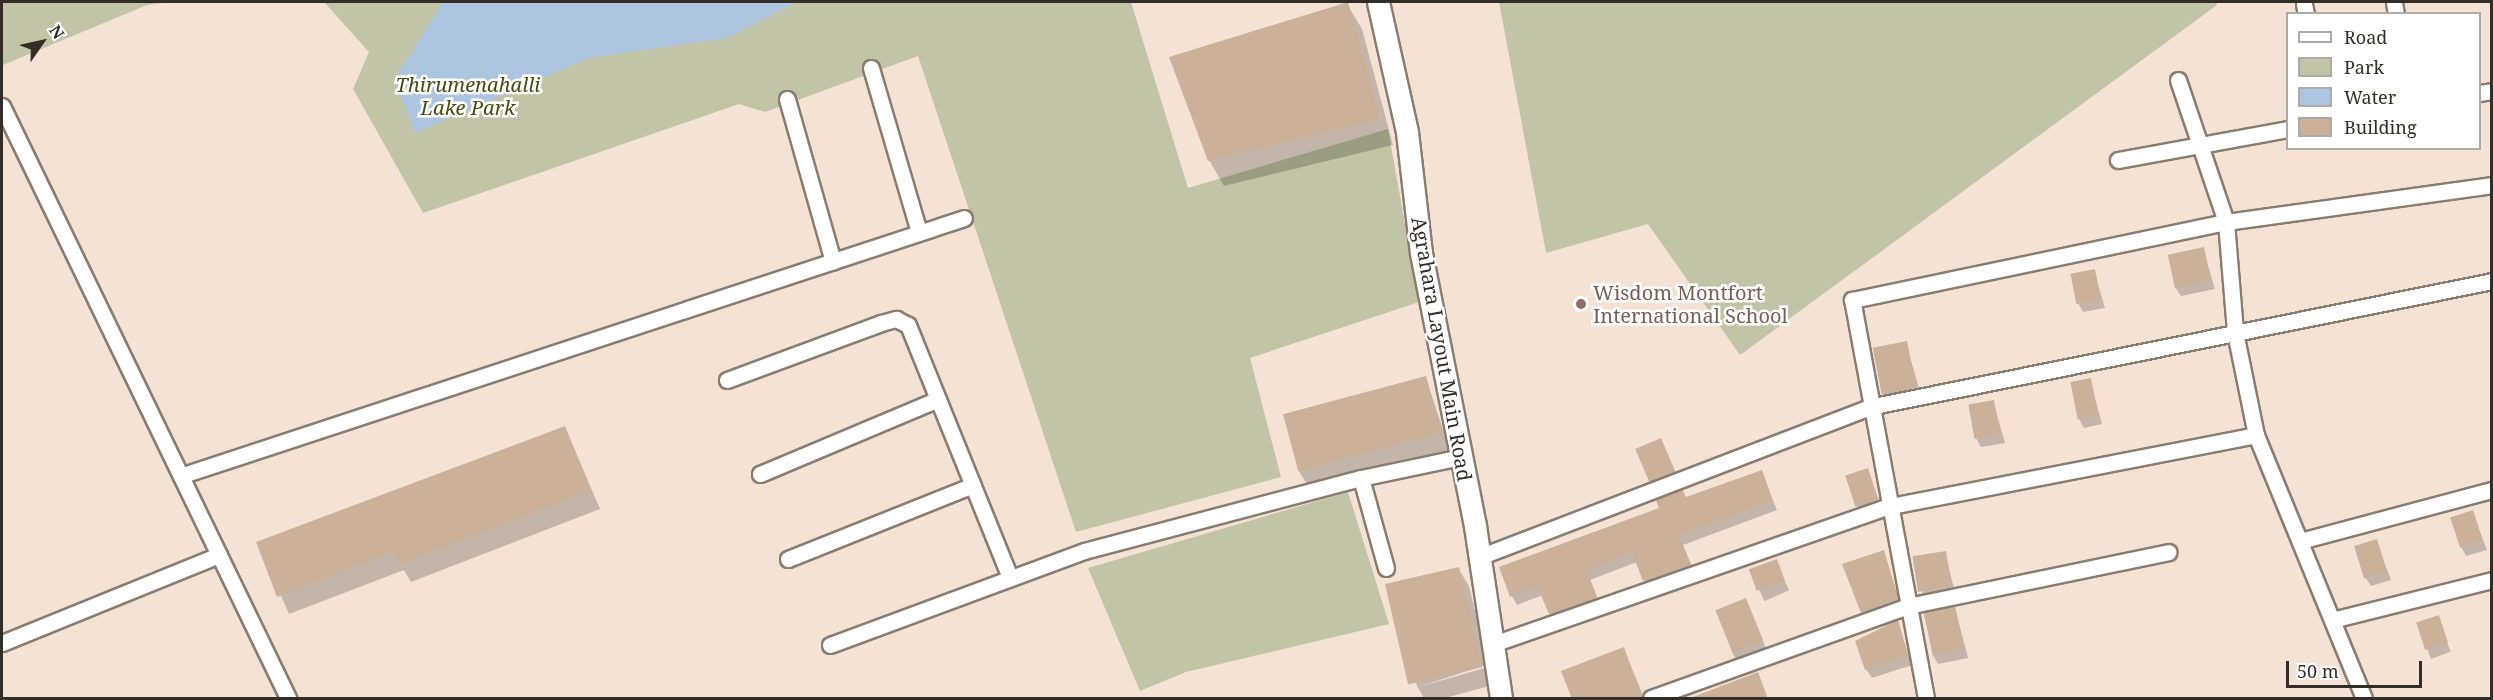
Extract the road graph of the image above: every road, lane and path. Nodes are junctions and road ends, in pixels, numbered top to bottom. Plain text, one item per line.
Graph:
1 (1378, 2) edge
2 (872, 68) dead end
3 (2178, 80) dead end
4 (787, 99) dead end
5 (2, 106) edge
6 (2286, 129) edge
7 (2204, 145) junction
8 (2118, 160) dead end
9 (2492, 184) edge
10 (964, 218) dead end
11 (2226, 222) junction
12 (919, 232) junction
13 (833, 262) junction
14 (2492, 281) edge
15 (2235, 333) junction
16 (727, 380) dead end
17 (938, 399) junction
18 (1869, 406) junction
19 (2256, 435) junction
20 (1461, 457) junction
21 (760, 474) dead end
22 (183, 476) junction
23 (1361, 478) junction
24 (973, 485) junction
25 (2492, 490) edge
26 (1886, 507) junction
27 (2300, 540) junction
28 (2168, 552) dead end
29 (219, 555) junction
30 (1479, 556) junction
31 (788, 559) dead end
32 (1386, 567) dead end
33 (1010, 578) junction
34 (2492, 580) edge
35 (1908, 606) junction
36 (2332, 620) junction
37 (2, 643) edge
38 (1493, 644) junction
39 (830, 645) dead end
40 (288, 699) edge
41 (1501, 699) edge
42 (1651, 699) edge
43 (1926, 699) edge
44 (2364, 699) edge

1 - 20 street, Agrahara Layout Main Road
2 - 12 street
3 - 7 street
4 - 13 street
5 - 22 street
6 - 7 street
7 - 8 street
7 - 11 street
9 - 11 street
10 - 12 street
11 - 15 street
11 - 18 street
12 - 13 street
13 - 22 street
14 - 15 street
15 - 18 street
15 - 19 street
16 - 17 street
17 - 21 street
17 - 24 street
18 - 26 street
18 - 30 street
19 - 26 street
19 - 27 street
20 - 23 street
20 - 30 street, Agrahara Layout Main Road
22 - 29 street
23 - 32 street
23 - 33 street
24 - 31 street
24 - 33 street
25 - 27 street
26 - 35 street
26 - 38 street
27 - 36 street
28 - 35 street
29 - 37 street
29 - 40 street
30 - 38 street, Agrahara Layout Main Road
33 - 39 street
34 - 36 street
35 - 42 street
35 - 43 street
36 - 44 street
38 - 41 street, Agrahara Layout Main Road

